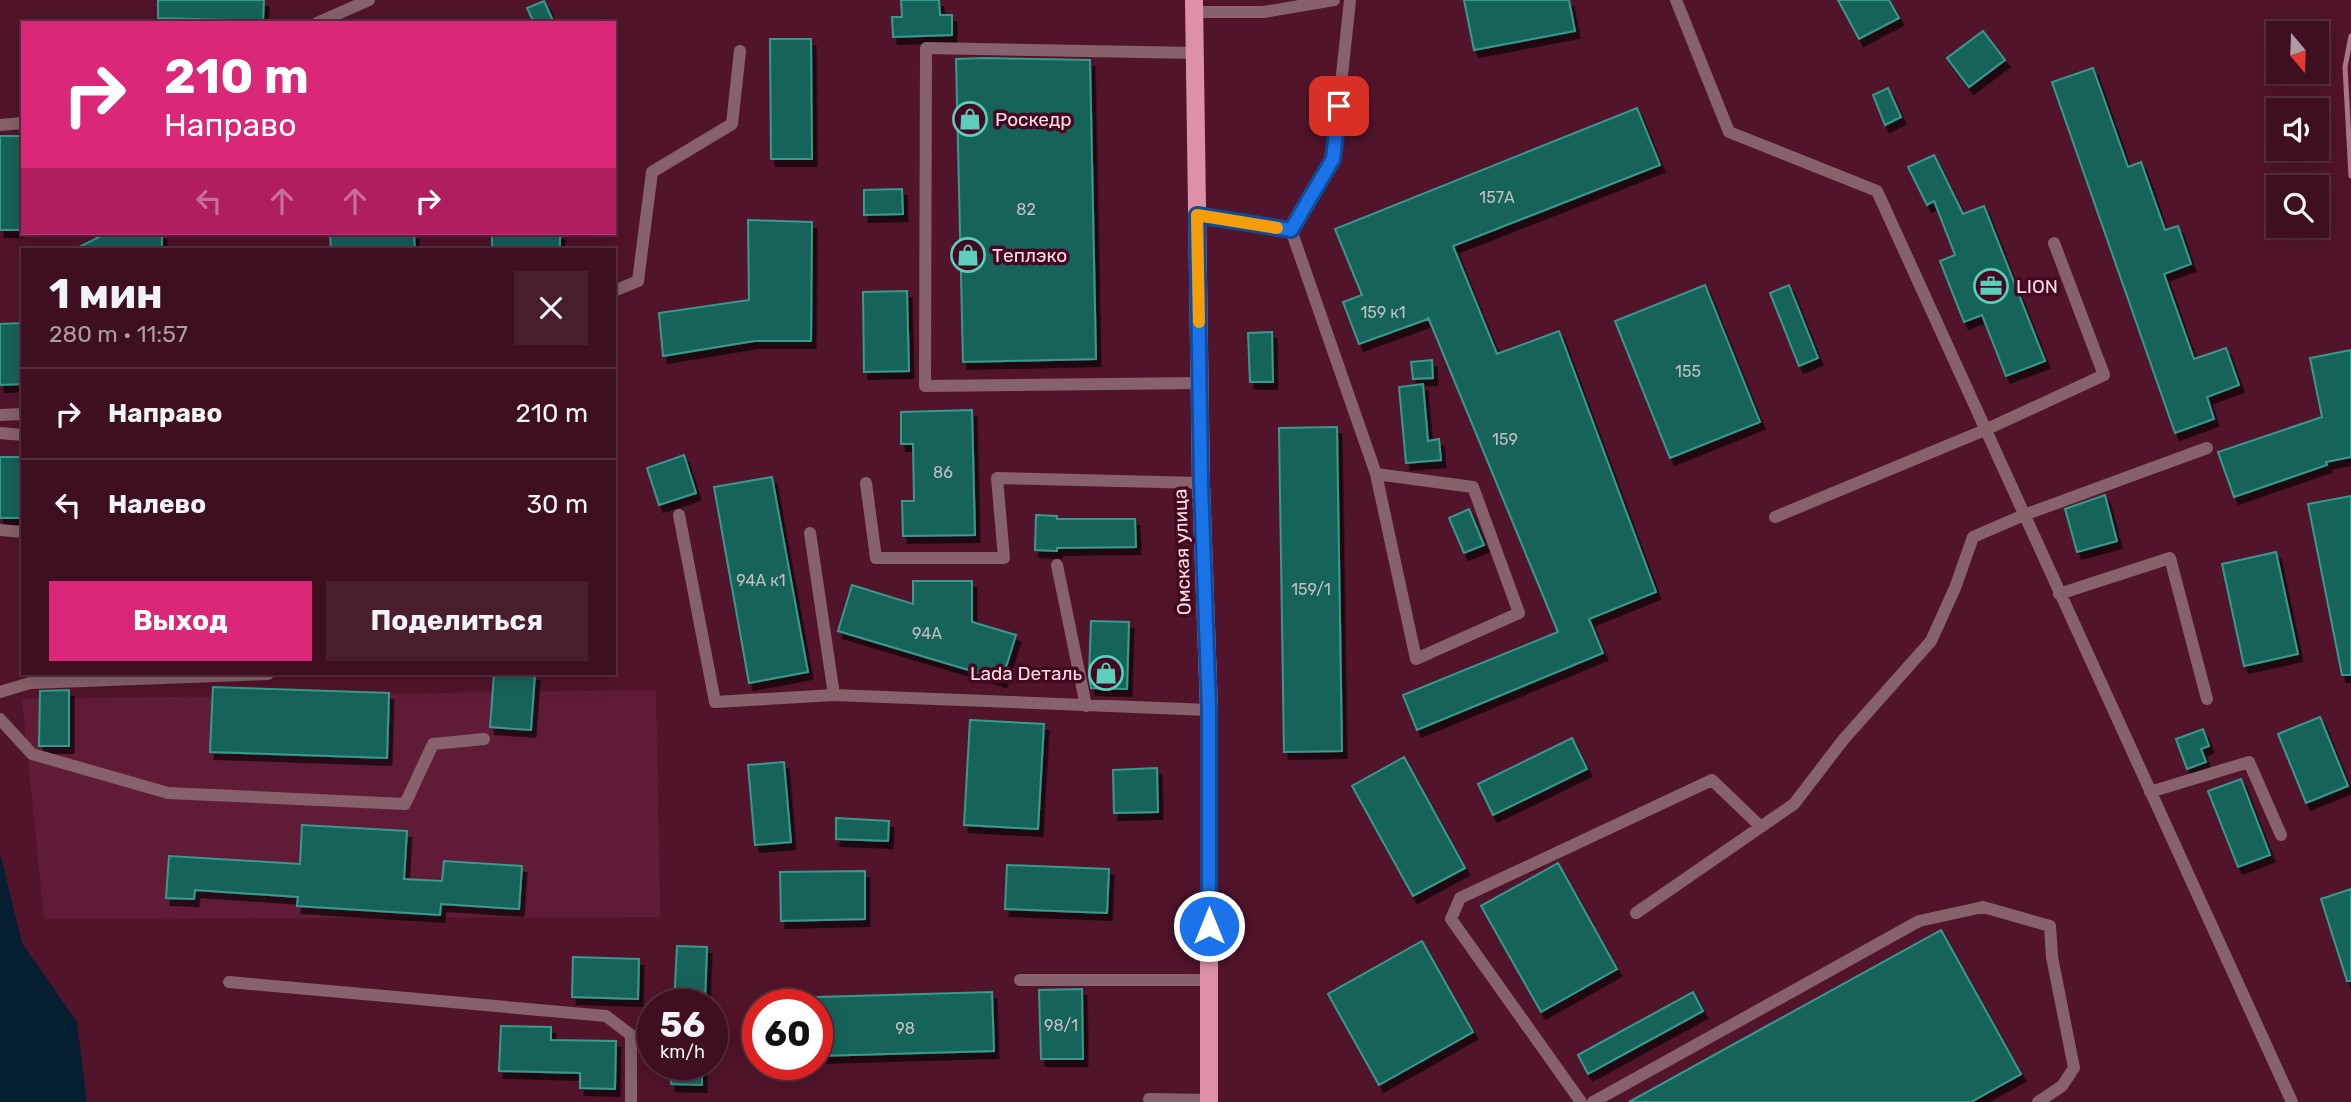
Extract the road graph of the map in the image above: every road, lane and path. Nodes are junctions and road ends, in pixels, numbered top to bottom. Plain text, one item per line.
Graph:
1 (369, 0) edge
2 (1334, 0) edge
3 (1350, 0) edge
4 (1676, 0) edge
5 (1277, 5) edge
6 (1194, 6) edge
7 (322, 21) edge
8 (740, 51) dead end
9 (1196, 53) junction
10 (21, 122) edge
11 (0, 125) edge
12 (1197, 215) junction
13 (1291, 230) junction
14 (2054, 243) dead end
15 (616, 290) edge
16 (1200, 383) junction
17 (21, 414) edge
18 (0, 415) edge
19 (1985, 430) junction
20 (0, 433) edge
21 (21, 435) edge
22 (2207, 448) dead end
23 (1376, 474) junction
24 (866, 482) dead end
25 (1201, 483) junction
26 (679, 515) dead end
27 (2024, 515) junction
28 (1775, 517) dead end
29 (0, 530) edge
30 (21, 532) edge
31 (810, 533) dead end
32 (1057, 565) dead end
33 (2059, 594) junction
34 (242, 675) edge
35 (0, 692) edge
36 (834, 695) junction
37 (2207, 699) dead end
38 (1086, 706) junction
39 (1209, 710) junction
40 (0, 719) edge
41 (484, 739) dead end
42 (2150, 792) junction
43 (1761, 827) junction
44 (2281, 835) dead end
45 (1636, 913) dead end
46 (1020, 980) dead end
47 (1209, 980) junction
48 (229, 982) dead end
49 (1149, 1099) dead end
50 (1209, 1101) edge
51 (631, 1102) edge
52 (1581, 1102) edge
53 (1593, 1102) edge
54 (2038, 1102) edge
55 (2292, 1102) edge

1 - 7 lane
2 - 5 lane
3 - 13 lane
4 - 19 lane
5 - 6 lane
6 - 9 main road, Омская улица
8 - 15 lane
9 - 12 main road, Омская улица
9 - 16 lane
10 - 11 lane
12 - 13 lane
12 - 16 main road, Омская улица
13 - 23 lane
14 - 19 lane
16 - 25 main road, Омская улица
17 - 18 lane
19 - 27 lane
19 - 28 lane
20 - 21 lane
22 - 27 lane
23 - 23 lane
24 - 25 lane
25 - 39 main road, Омская улица
26 - 36 lane
27 - 33 lane
27 - 43 lane
29 - 30 lane
31 - 36 lane
32 - 38 lane
33 - 37 lane
33 - 42 lane
34 - 35 lane
36 - 38 lane
38 - 39 lane
39 - 47 main road, Омская улица
40 - 41 lane
42 - 44 lane
42 - 55 lane
43 - 45 lane
43 - 52 lane
46 - 47 lane
47 - 50 main road, Омская улица
48 - 51 lane
49 - 50 lane
53 - 54 lane

